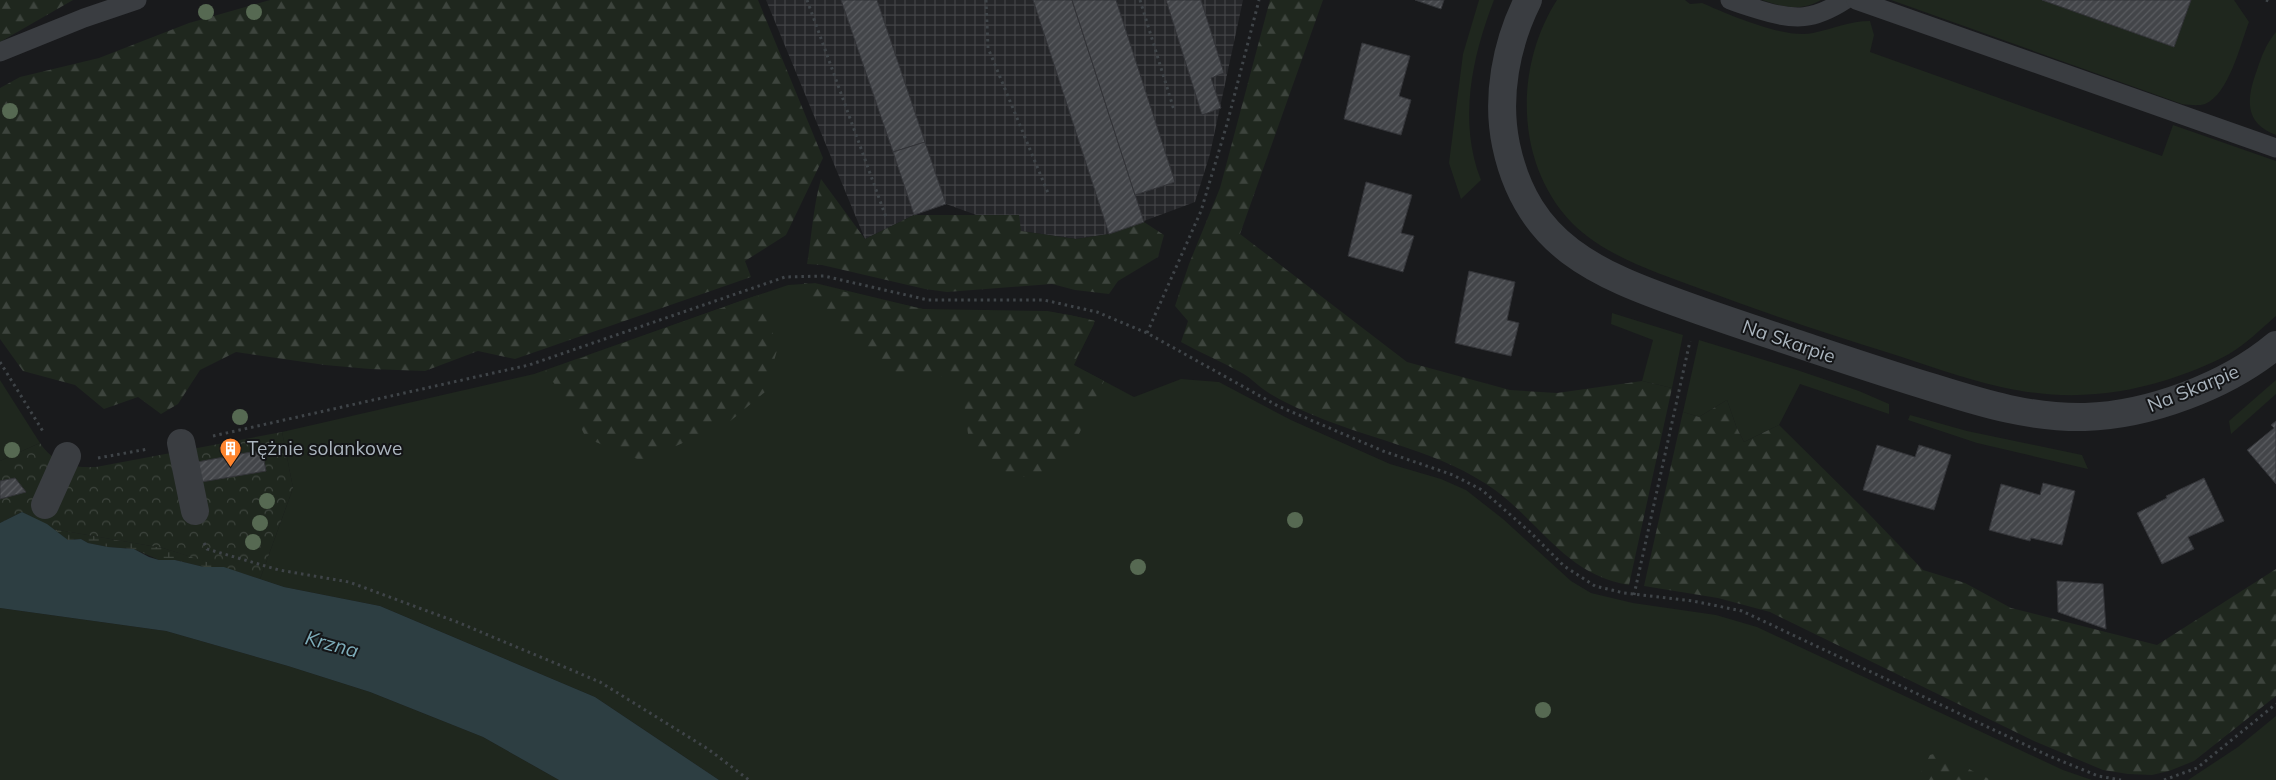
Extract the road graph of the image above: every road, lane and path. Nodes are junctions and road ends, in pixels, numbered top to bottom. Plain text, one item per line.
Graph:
1 (137, 0) edge
2 (806, 0) edge
3 (986, 0) edge
4 (1140, 0) edge
5 (1259, 0) edge
6 (1528, 0) edge
7 (1730, 0) edge
8 (1845, 0) edge
9 (1856, 0) edge
10 (2266, 0) edge
11 (2271, 2) dead end
12 (0, 52) edge
13 (1174, 110) dead end
14 (2276, 148) edge
15 (1048, 192) dead end
16 (887, 220) dead end
17 (1699, 310) junction
18 (1147, 333) junction
19 (2276, 345) edge
20 (0, 362) edge
21 (181, 443) junction
22 (67, 456) junction
23 (45, 504) dead end
24 (195, 511) joint
25 (1634, 594) junction
26 (2276, 704) edge
27 (749, 780) edge
28 (2121, 780) edge
29 (2164, 780) edge

1 - 12 lane
2 - 16 path
3 - 15 path
4 - 13 path
5 - 18 path
6 - 17 street, Na Skarpie
7 - 8 lane
9 - 14 lane
10 - 11 path
17 - 19 street, Na Skarpie
17 - 25 path
18 - 21 path
18 - 25 path
20 - 22 path
21 - 22 path
21 - 24 street
22 - 23 street
24 - 27 path
25 - 28 path
26 - 29 path

